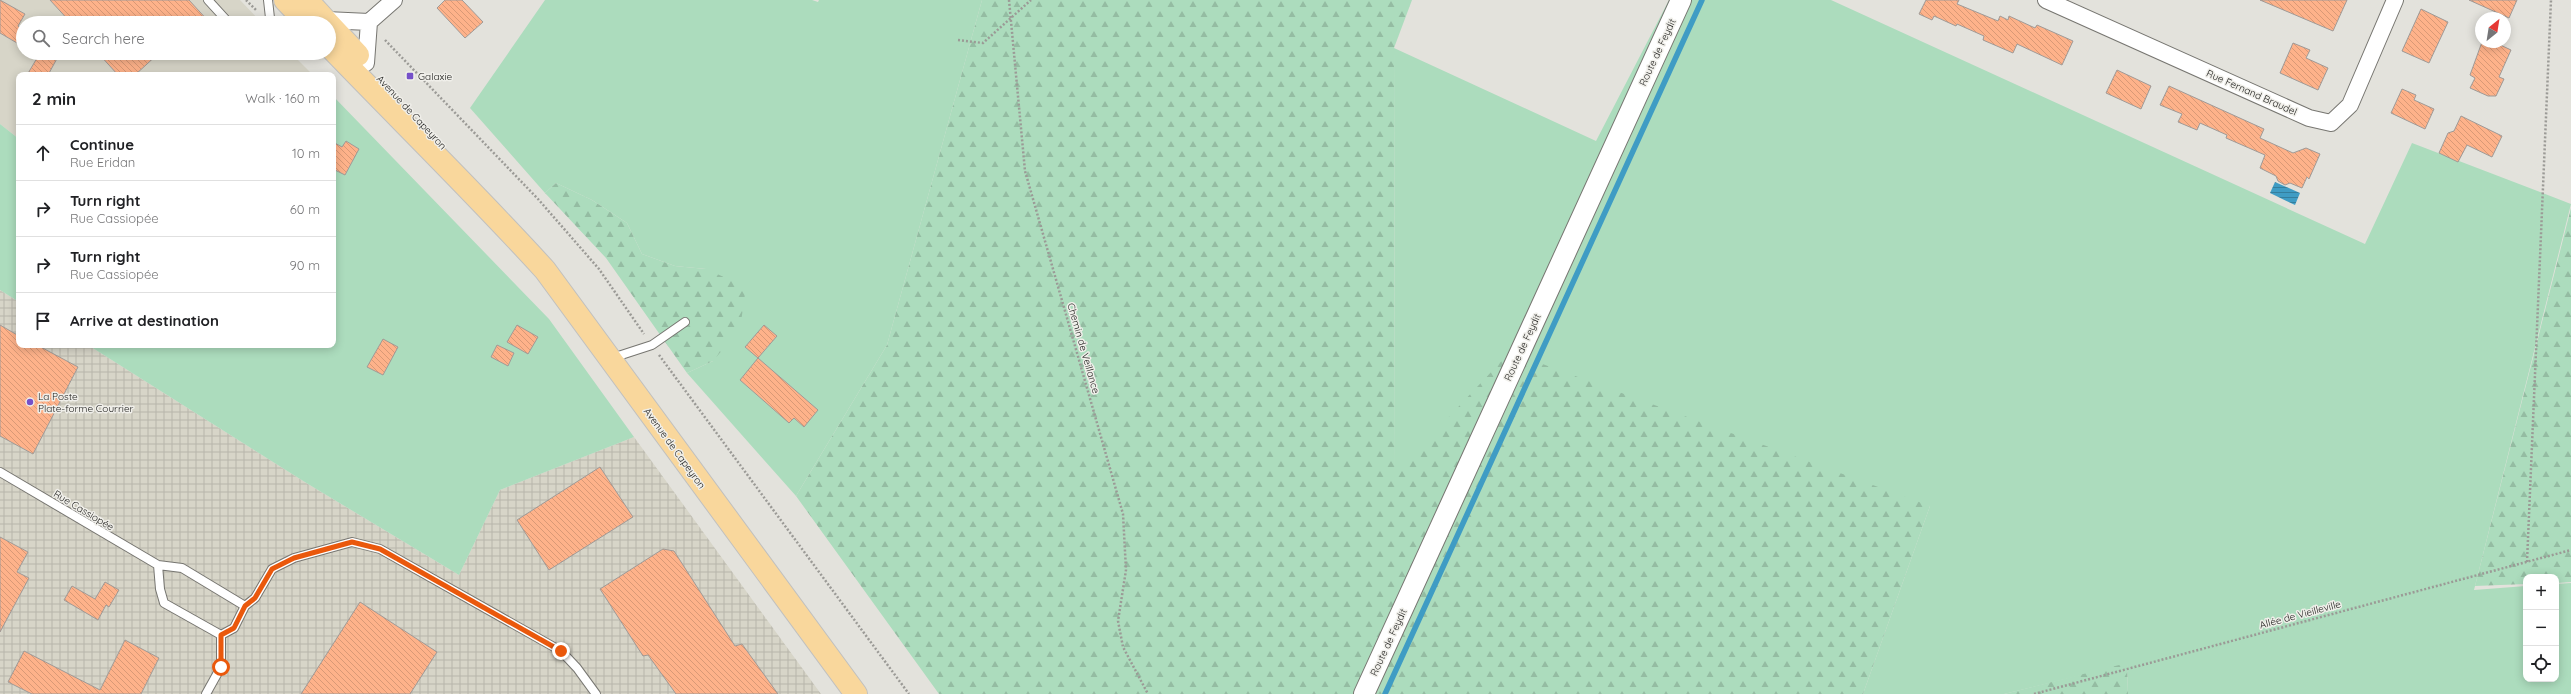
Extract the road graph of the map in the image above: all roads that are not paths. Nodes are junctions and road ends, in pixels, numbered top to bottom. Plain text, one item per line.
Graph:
1 (208, 0) edge
2 (268, 0) edge
3 (285, 0) edge
4 (307, 0) edge
5 (394, 0) edge
6 (1681, 0) edge
7 (2046, 0) edge
8 (2395, 0) edge
9 (223, 16) edge
10 (270, 16) edge
11 (313, 16) edge
12 (319, 16) edge
13 (336, 22) edge
14 (369, 22) junction
15 (336, 34) edge
16 (336, 53) edge
17 (366, 63) junction
18 (487, 206) junction
19 (685, 322) dead end
20 (610, 359) junction
21 (0, 472) edge
22 (158, 565) junction
23 (245, 606) junction
24 (221, 635) junction
25 (206, 694) edge
26 (596, 694) edge
27 (856, 694) edge
28 (1364, 694) edge

1 - 9 lane
2 - 10 lane
3 - 11 main road, Avenue de Capeyron
4 - 12 main road, Avenue de Capeyron
5 - 14 street
6 - 28 street, Route de Feydit
7 - 8 street, Rue Fernand Braudel
13 - 14 street
14 - 17 street
15 - 17 main road, Avenue de Capeyron
16 - 18 main road, Avenue de Capeyron
17 - 18 main road, Avenue de Capeyron
18 - 20 main road, Avenue de Capeyron
19 - 20 lane
20 - 27 main road, Avenue de Capeyron
21 - 22 lane, Rue Cassiopée
22 - 23 lane, Rue Cassiopée
22 - 24 lane
23 - 24 lane
23 - 26 lane
24 - 25 lane

